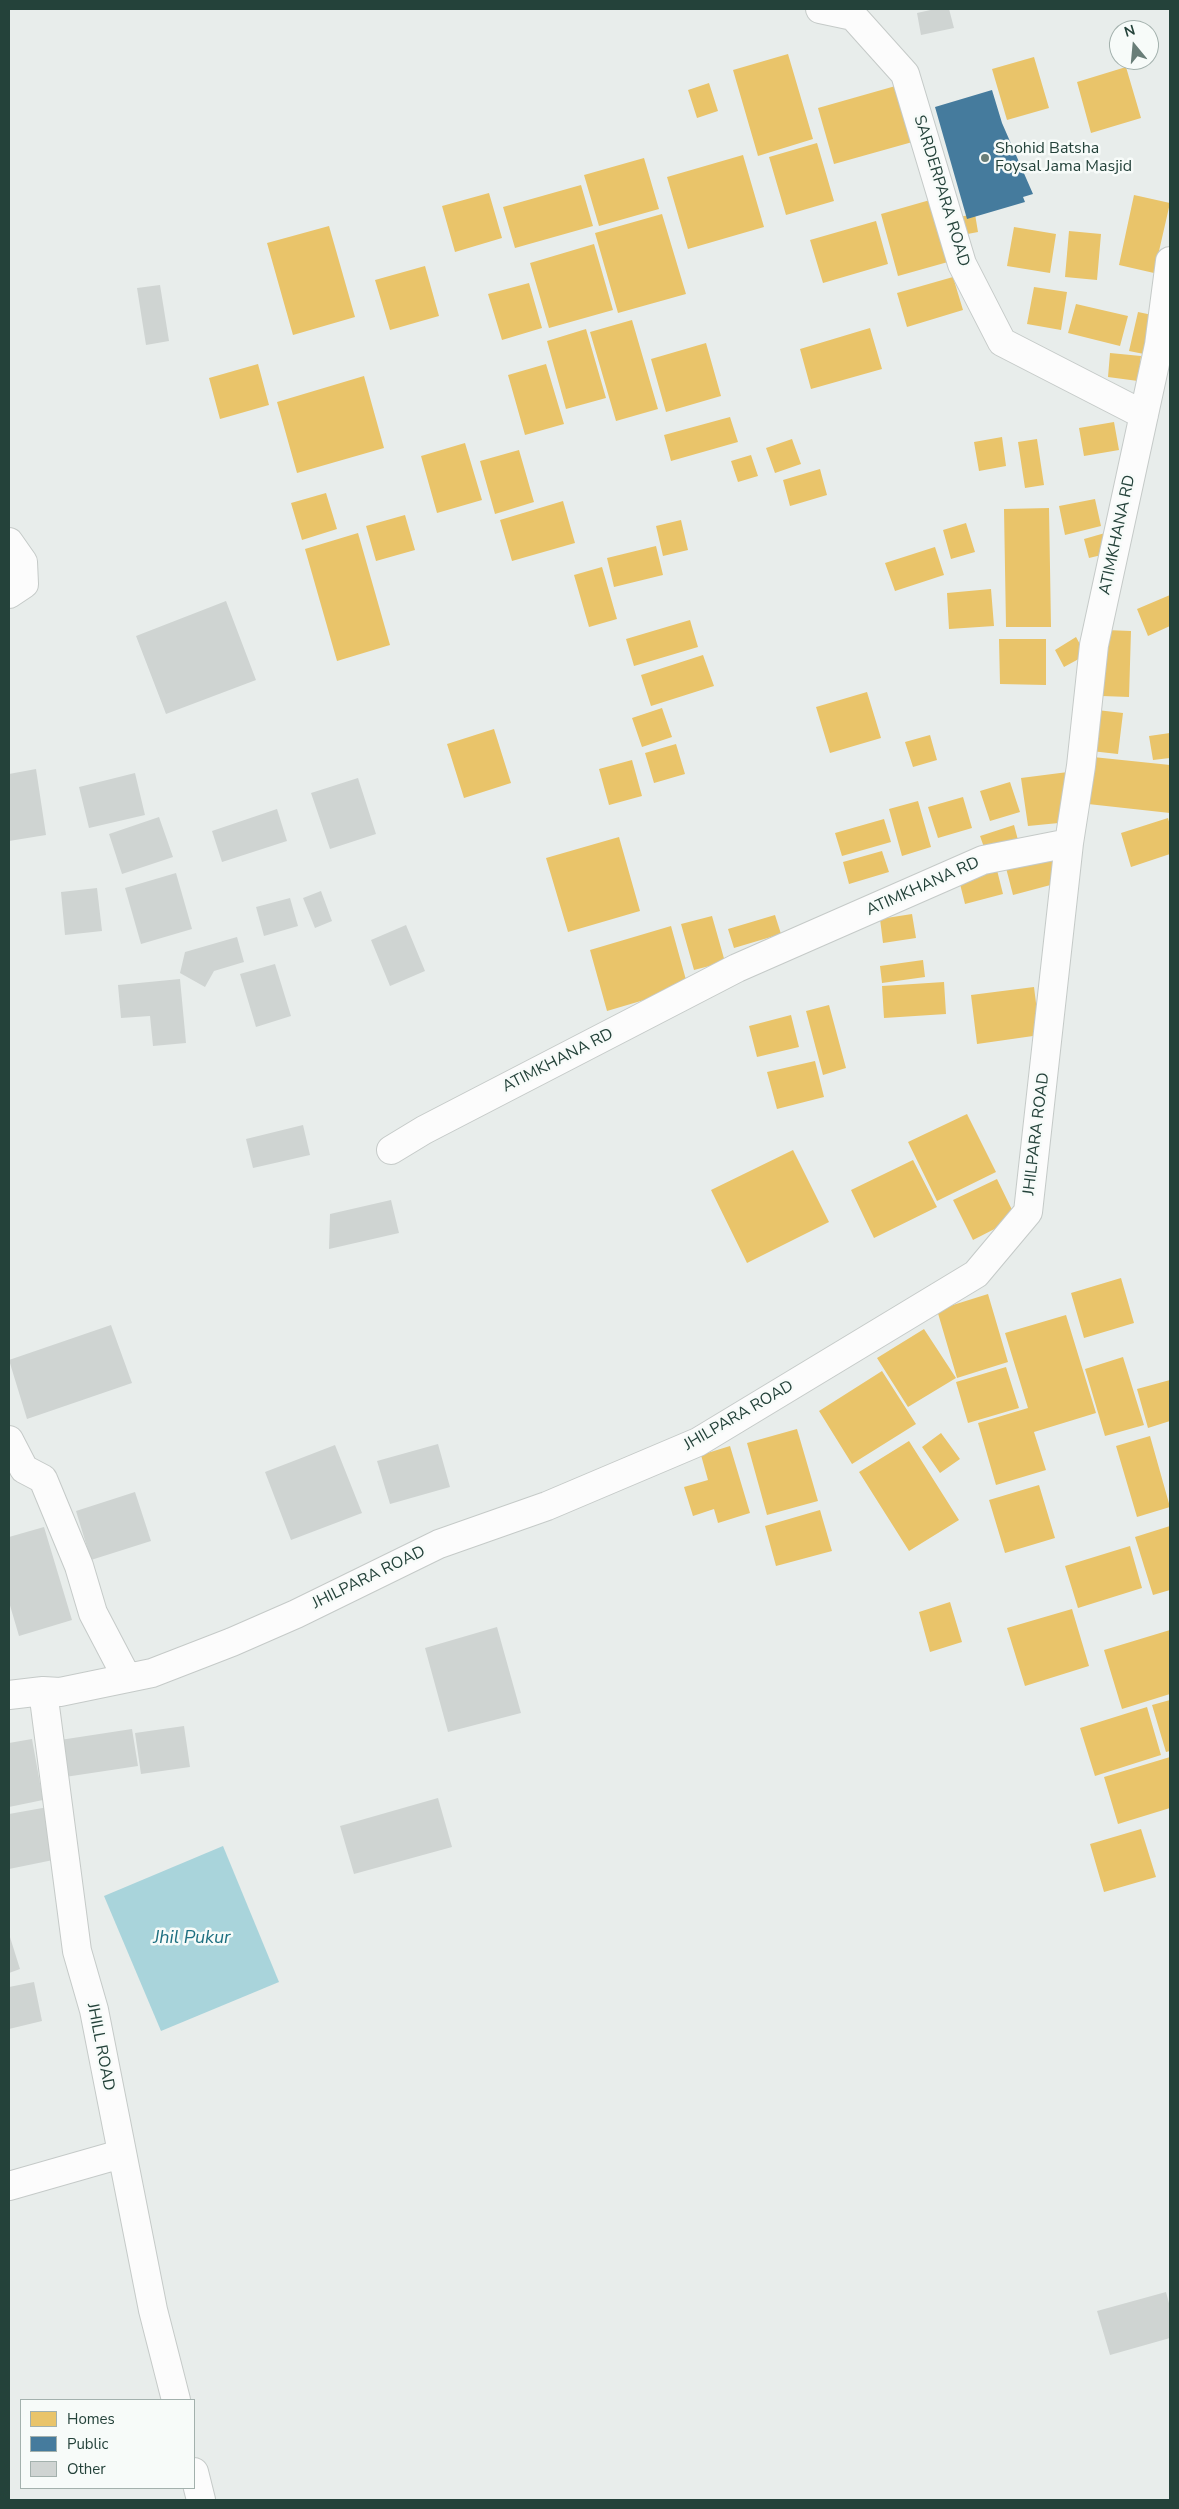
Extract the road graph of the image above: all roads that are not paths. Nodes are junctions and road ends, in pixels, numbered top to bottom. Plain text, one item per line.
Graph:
1 (820, 9) edge
2 (1170, 261) edge
3 (1144, 415) junction
4 (9, 542) edge
5 (9, 594) edge
6 (1069, 843) junction
7 (391, 1150) dead end
8 (9, 1440) edge
9 (127, 1678) junction
10 (43, 1691) junction
11 (9, 1695) edge
12 (121, 2154) junction
13 (9, 2186) edge
14 (176, 2399) edge
15 (195, 2476) edge
16 (201, 2500) edge

1 - 3 street, SARDERPARA ROAD
2 - 3 street, ATIMKHANA RD
3 - 6 street, ATIMKHANA RD
4 - 5 street
6 - 7 street, ATIMKHANA RD
6 - 9 street, JHILPARA ROAD
8 - 9 street
9 - 10 street, JHILPARA ROAD
10 - 11 street, JHILPARA ROAD
10 - 12 street, JHILL ROAD
12 - 13 street
12 - 14 street, JHILL ROAD
15 - 16 street

